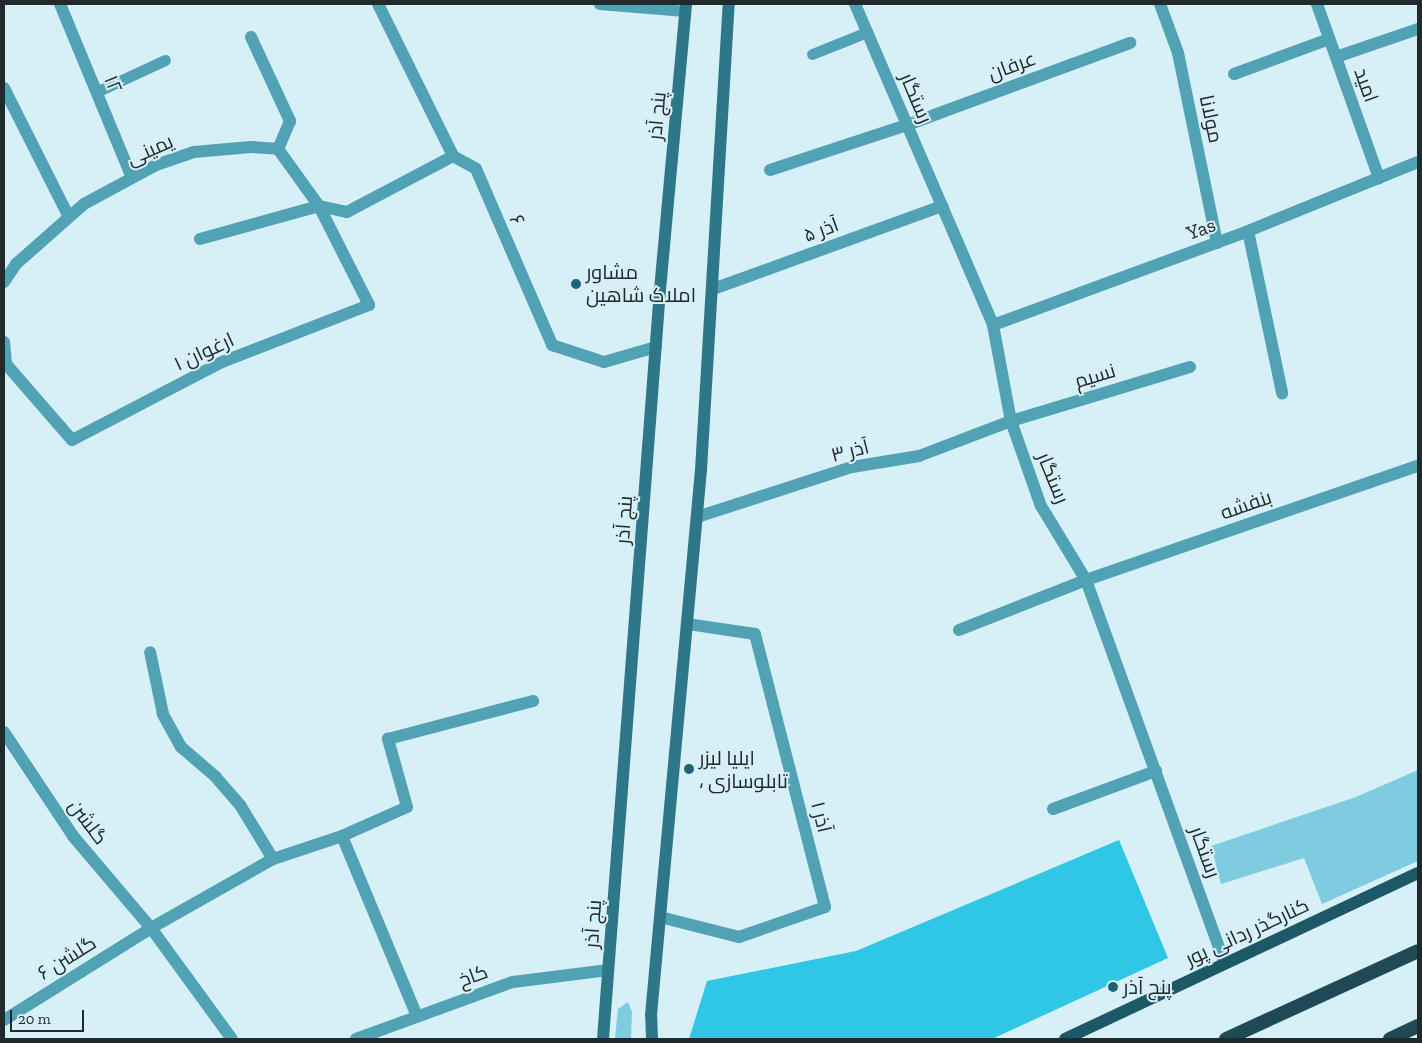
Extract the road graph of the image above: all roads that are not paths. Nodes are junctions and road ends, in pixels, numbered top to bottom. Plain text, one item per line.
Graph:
1 (60, 4) edge
2 (378, 4) edge
3 (599, 4) edge
4 (729, 4) edge
5 (855, 4) edge
6 (1160, 4) edge
7 (1317, 4) edge
8 (686, 8) edge
9 (1418, 29) edge
10 (867, 32) junction
11 (251, 37) dead end
12 (1329, 39) junction
13 (1130, 43) dead end
14 (812, 54) dead end
15 (1336, 57) junction
16 (165, 60) dead end
17 (1234, 74) dead end
18 (4, 88) edge
19 (96, 92) junction
20 (908, 125) junction
21 (278, 149) junction
22 (453, 156) junction
23 (1418, 162) edge
24 (770, 170) dead end
25 (132, 178) junction
26 (1379, 178) junction
27 (319, 206) junction
28 (942, 206) junction
29 (69, 217) junction
30 (1248, 231) junction
31 (200, 239) dead end
32 (1217, 243) junction
33 (4, 282) edge
34 (713, 289) junction
35 (993, 325) junction
36 (4, 342) edge
37 (656, 347) junction
38 (1190, 367) dead end
39 (1282, 393) dead end
40 (1011, 421) junction
41 (1418, 466) edge
42 (696, 517) junction
43 (1086, 580) junction
44 (687, 624) junction
45 (959, 630) dead end
46 (150, 652) dead end
47 (533, 701) dead end
48 (4, 732) edge
49 (1156, 771) junction
50 (1053, 809) dead end
51 (342, 836) junction
52 (273, 859) junction
53 (1418, 873) edge
54 (660, 917) junction
55 (151, 928) junction
56 (1418, 951) edge
57 (1225, 963) junction
58 (608, 970) junction
59 (417, 1016) junction
60 (4, 1020) edge
61 (1416, 1027) edge
62 (232, 1039) edge
63 (356, 1039) edge
64 (603, 1039) edge
65 (652, 1039) edge
66 (1064, 1039) edge
67 (1226, 1039) edge
68 (1390, 1039) edge
69 (1394, 1039) edge

1 - 19 street, ۱۲
2 - 22 street
3 - 8 lane
4 - 34 main road
5 - 10 street, رستگار
6 - 32 street, مولانا
7 - 12 street, امید
8 - 37 main road, پنج آذر
9 - 15 street
10 - 14 lane
10 - 20 street, رستگار
11 - 21 street
12 - 15 street, امید
12 - 17 street
13 - 20 street, عرفان
15 - 26 street, امید
16 - 19 lane
18 - 29 street
19 - 25 street, ۱۲
20 - 24 street, عرفان
20 - 28 street, رستگار
21 - 25 street, یمینی
21 - 27 street
22 - 27 street
22 - 37 street, ۶
23 - 26 street, Yas
25 - 29 street, یمینی
26 - 30 street, Yas
27 - 31 street
27 - 36 street, ارغوان ۱
28 - 34 street, آذر ۵
28 - 35 street, رستگار
29 - 33 street, یمینی
30 - 32 street, Yas
30 - 39 street
32 - 35 street, Yas
34 - 42 main road
35 - 40 street, رستگار
37 - 58 main road, پنج آذر
38 - 40 street, نسیم
40 - 42 street, آذر ۳
40 - 43 street, رستگار
41 - 43 street, بنفشه
42 - 44 main road
43 - 45 street, بنفشه
43 - 49 street, رستگار
44 - 54 main road
44 - 54 street, آذر ۱
46 - 52 street
47 - 51 street, گلشن ۶
48 - 55 street, گلشن
49 - 50 street
49 - 57 street, رستگار
51 - 52 street, گلشن ۶
51 - 59 street
52 - 55 street, گلشن ۶
53 - 57 main road, کنارگذر ردانی پور
54 - 65 main road
55 - 60 street, گلشن ۶
55 - 62 street, گلشن
56 - 67 highway
57 - 66 main road, کنارگذر ردانی پور
58 - 59 street, کاخ
58 - 64 main road, پنج آذر
59 - 63 street, کاخ
61 - 68 highway
61 - 69 highway

